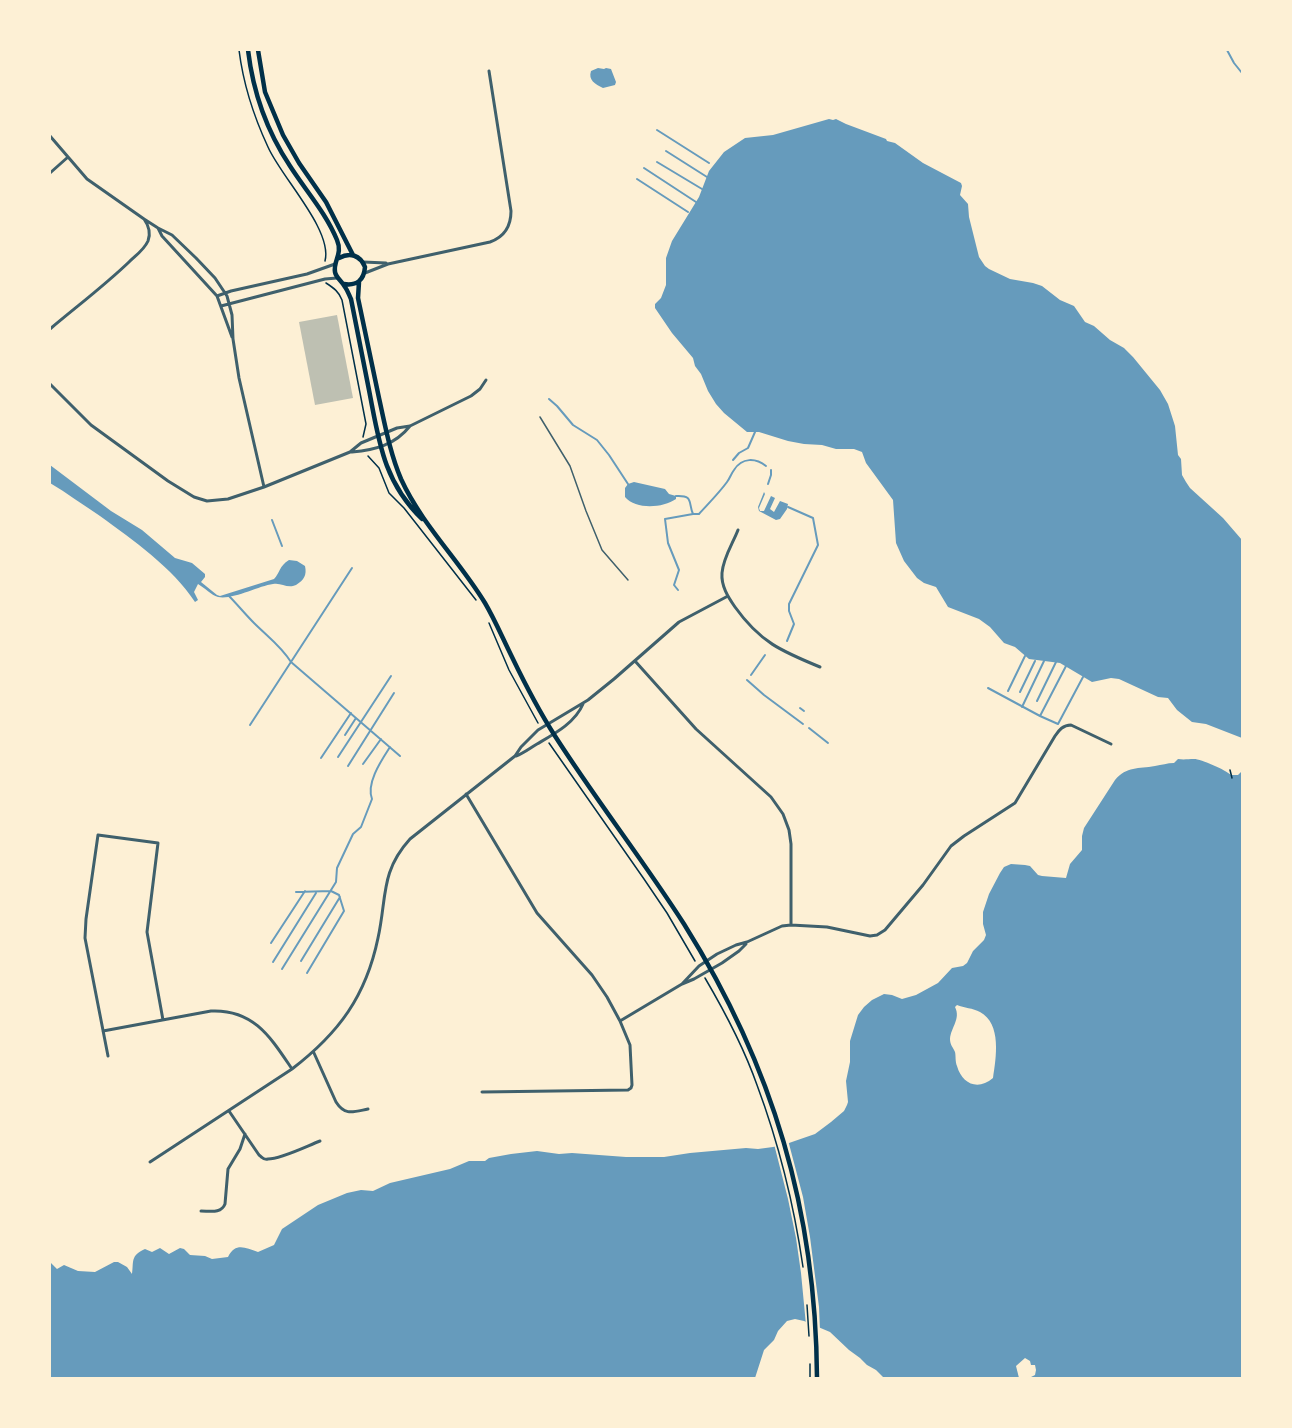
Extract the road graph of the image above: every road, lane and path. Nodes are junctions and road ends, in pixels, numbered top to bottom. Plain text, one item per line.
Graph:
1 (239, 50) edge
2 (248, 50) edge
3 (258, 50) edge
4 (239, 55) dead end
5 (489, 71) dead end
6 (50, 136) edge
7 (68, 157) junction
8 (50, 174) edge
9 (144, 219) junction
10 (158, 228) junction
11 (353, 255) junction
12 (338, 258) junction
13 (363, 262) junction
14 (335, 264) junction
15 (388, 264) junction
16 (365, 273) junction
17 (337, 278) junction
18 (359, 282) junction
19 (344, 284) junction
20 (226, 293) junction
21 (217, 296) junction
22 (230, 304) junction
23 (221, 306) junction
24 (50, 329) edge
25 (233, 339) junction
26 (486, 380) dead end
27 (50, 384) edge
28 (540, 417) dead end
29 (410, 426) junction
30 (387, 433) junction
31 (378, 437) junction
32 (389, 444) junction
33 (380, 447) junction
34 (350, 452) junction
35 (264, 487) junction
36 (426, 523) junction
37 (738, 530) dead end
38 (628, 580) dead end
39 (728, 596) junction
40 (635, 661) junction
41 (820, 667) dead end
42 (583, 703) junction
43 (547, 724) junction
44 (554, 735) junction
45 (1111, 744) dead end
46 (515, 756) junction
47 (1230, 770) dead end
48 (1232, 778) dead end
49 (466, 794) junction
50 (791, 925) junction
51 (747, 942) junction
52 (705, 961) junction
53 (710, 970) junction
54 (682, 984) junction
55 (163, 1020) junction
56 (620, 1022) junction
57 (103, 1031) junction
58 (314, 1053) junction
59 (108, 1056) dead end
60 (292, 1069) junction
61 (757, 1084) dead end
62 (482, 1092) dead end
63 (368, 1109) dead end
64 (229, 1111) junction
65 (245, 1134) junction
66 (320, 1141) dead end
67 (150, 1162) dead end
68 (201, 1211) dead end
69 (804, 1275) dead end
70 (807, 1303) dead end
71 (810, 1344) dead end
72 (810, 1362) dead end
73 (810, 1378) edge
74 (817, 1378) edge

1 - 4 path
2 - 12 main road
3 - 11 main road
5 - 15 street
6 - 7 street
7 - 8 street
7 - 9 street
9 - 10 street
9 - 24 street
10 - 20 street
10 - 21 street
11 - 12 main road
11 - 13 main road
12 - 14 main road
13 - 15 street
13 - 16 main road
14 - 17 main road
14 - 20 street
15 - 16 street
16 - 18 main road
17 - 19 main road
17 - 22 street
18 - 19 main road
18 - 30 main road
19 - 31 main road
20 - 21 street
20 - 22 street
21 - 23 street
22 - 23 street
22 - 25 street
23 - 25 street
25 - 35 street
26 - 29 street
27 - 35 street
28 - 38 lane
29 - 30 street
29 - 32 street
30 - 31 street
30 - 32 main road
31 - 33 main road
31 - 34 street
32 - 33 street
32 - 36 main road
33 - 34 street
33 - 36 main road
34 - 35 street
36 - 43 main road
37 - 39 street
39 - 40 street
39 - 41 street
40 - 42 street
40 - 50 street
42 - 43 street
42 - 44 street
43 - 44 main road
43 - 46 street
44 - 46 street
44 - 52 main road
45 - 50 street
46 - 49 street
47 - 48 path
49 - 56 street
49 - 58 street
50 - 51 street
51 - 52 street
51 - 53 street
52 - 53 main road
52 - 54 street
53 - 54 street
53 - 74 main road
54 - 56 street
55 - 57 street
55 - 57 street
55 - 60 street
56 - 62 street
57 - 59 street
58 - 60 street
58 - 63 street
60 - 64 street
61 - 69 path
64 - 65 street
64 - 67 street
65 - 66 street
65 - 68 street
70 - 71 path
72 - 73 path

